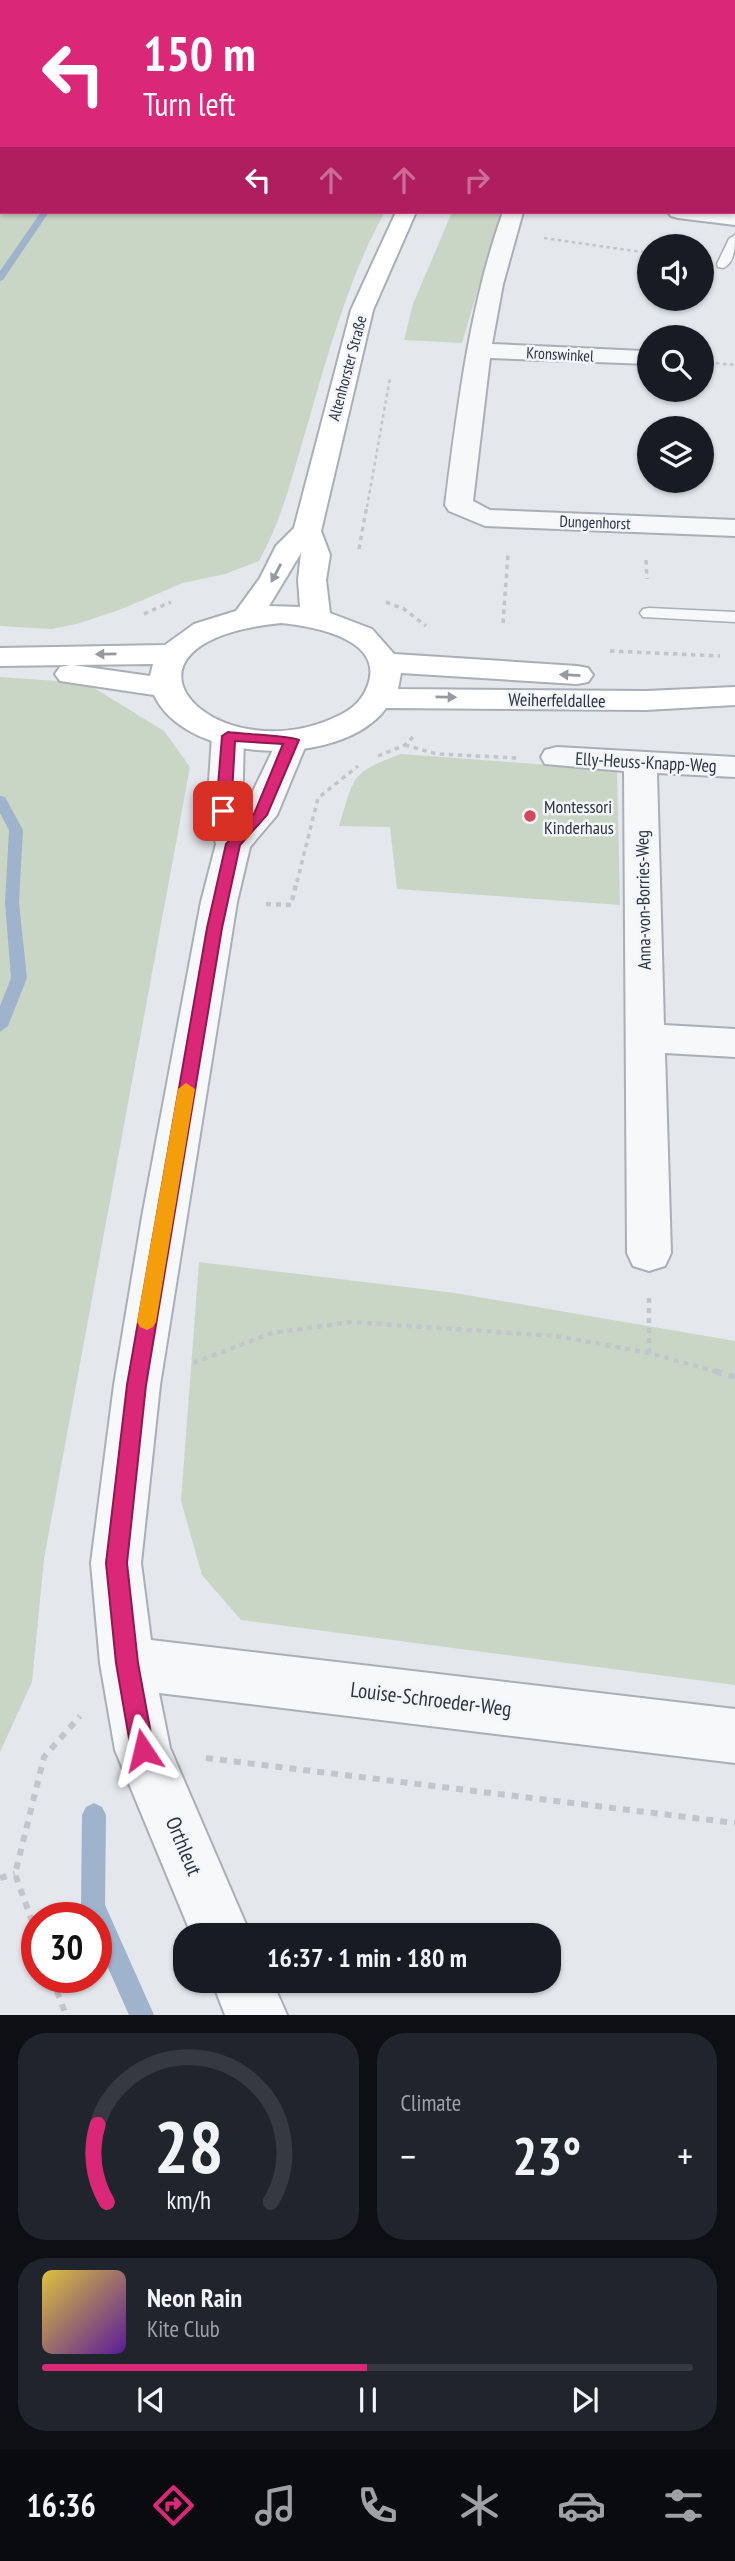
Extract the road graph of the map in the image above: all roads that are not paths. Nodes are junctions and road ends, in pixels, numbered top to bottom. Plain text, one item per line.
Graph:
1 (405, 214) edge
2 (694, 214) edge
3 (735, 219) edge
4 (509, 222) edge
5 (735, 239) edge
6 (723, 264) dead end
7 (478, 350) junction
8 (637, 358) edge
9 (735, 528) edge
10 (307, 531) junction
11 (649, 613) road end
12 (247, 617) junction
13 (735, 617) edge
14 (316, 618) junction
15 (175, 654) junction
16 (0, 659) edge
17 (384, 663) junction
18 (165, 687) junction
19 (735, 695) edge
20 (378, 699) junction
21 (228, 736) junction
22 (292, 740) junction
23 (557, 757) road end
24 (640, 762) junction
25 (735, 767) edge
26 (233, 844) junction
27 (646, 1038) junction
28 (735, 1043) edge
29 (649, 1253) road end
30 (127, 1663) junction
31 (735, 1736) edge
32 (216, 1923) edge
33 (247, 1993) edge
34 (256, 2015) edge

1 - 10 main road, Altenhorster Straße
2 - 3 street
4 - 7 street
5 - 6 lane
7 - 8 street, Kronswinkel
7 - 9 street, Dungenhorst
10 -> 12 main road, Altenhorster Straße
10 - 14 main road, Altenhorster Straße
11 - 13 lane
12 - 14 main road
12 - 15 main road
14 - 17 main road
15 -> 16 main road
15 - 18 main road
16 - 18 main road
19 -> 17 main road, Weiherfeldallee
17 - 20 main road
18 - 21 main road
20 -> 19 main road, Weiherfeldallee
20 - 22 main road
21 - 22 main road
21 - 26 street
22 - 26 street, Orthleut
23 - 24 street, Elly-Heuss-Knapp-Weg
24 - 25 street, Elly-Heuss-Knapp-Weg
24 - 27 street, Anna-von-Borries-Weg
26 - 30 street, Orthleut
27 - 28 street
27 - 29 street, Anna-von-Borries-Weg
30 - 31 street, Louise-Schroeder-Weg
30 - 32 street, Orthleut
33 - 34 street

